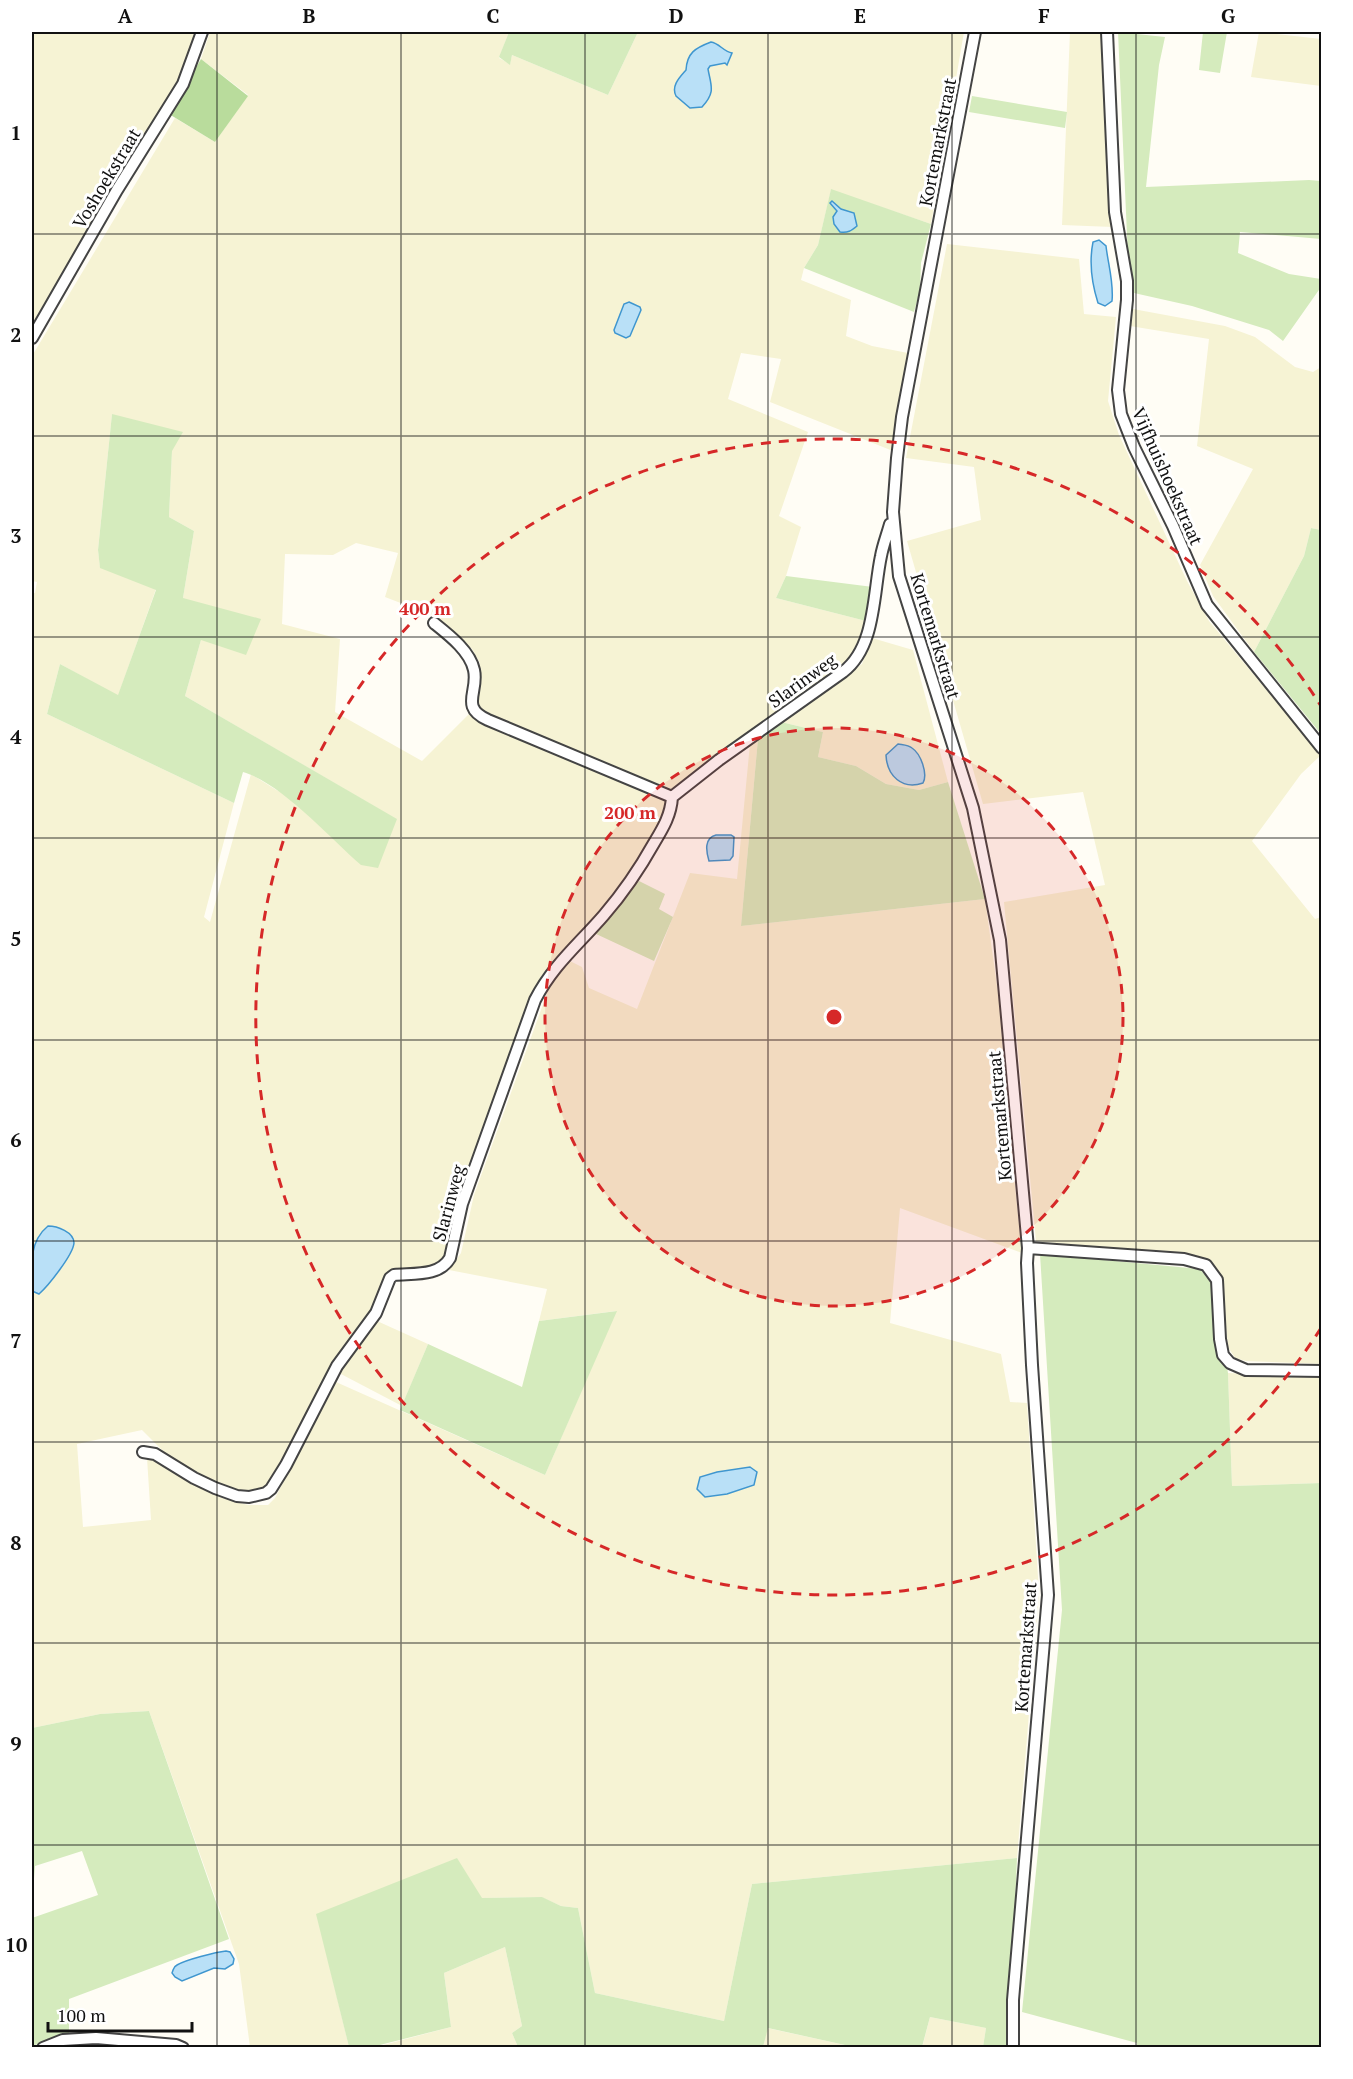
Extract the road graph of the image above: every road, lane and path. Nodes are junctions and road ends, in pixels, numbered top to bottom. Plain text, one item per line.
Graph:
1 (202, 32) edge
2 (975, 32) edge
3 (1107, 32) edge
4 (32, 338) edge
5 (893, 512) junction
6 (434, 623) dead end
7 (1322, 748) edge
8 (672, 797) junction
9 (1028, 1248) junction
10 (1322, 1371) edge
11 (143, 1452) dead end
12 (42, 2048) edge
13 (183, 2048) edge
14 (1014, 2048) edge

1 - 4 street, Voshoekstraat
2 - 5 street, Kortemarkstraat
3 - 7 street, Vijfhuishoekstraat
5 - 8 street, Slarinweg
5 - 9 street, Kortemarkstraat
6 - 8 street
8 - 11 street, Slarinweg
9 - 10 street
9 - 14 street, Kortemarkstraat
12 - 13 street

